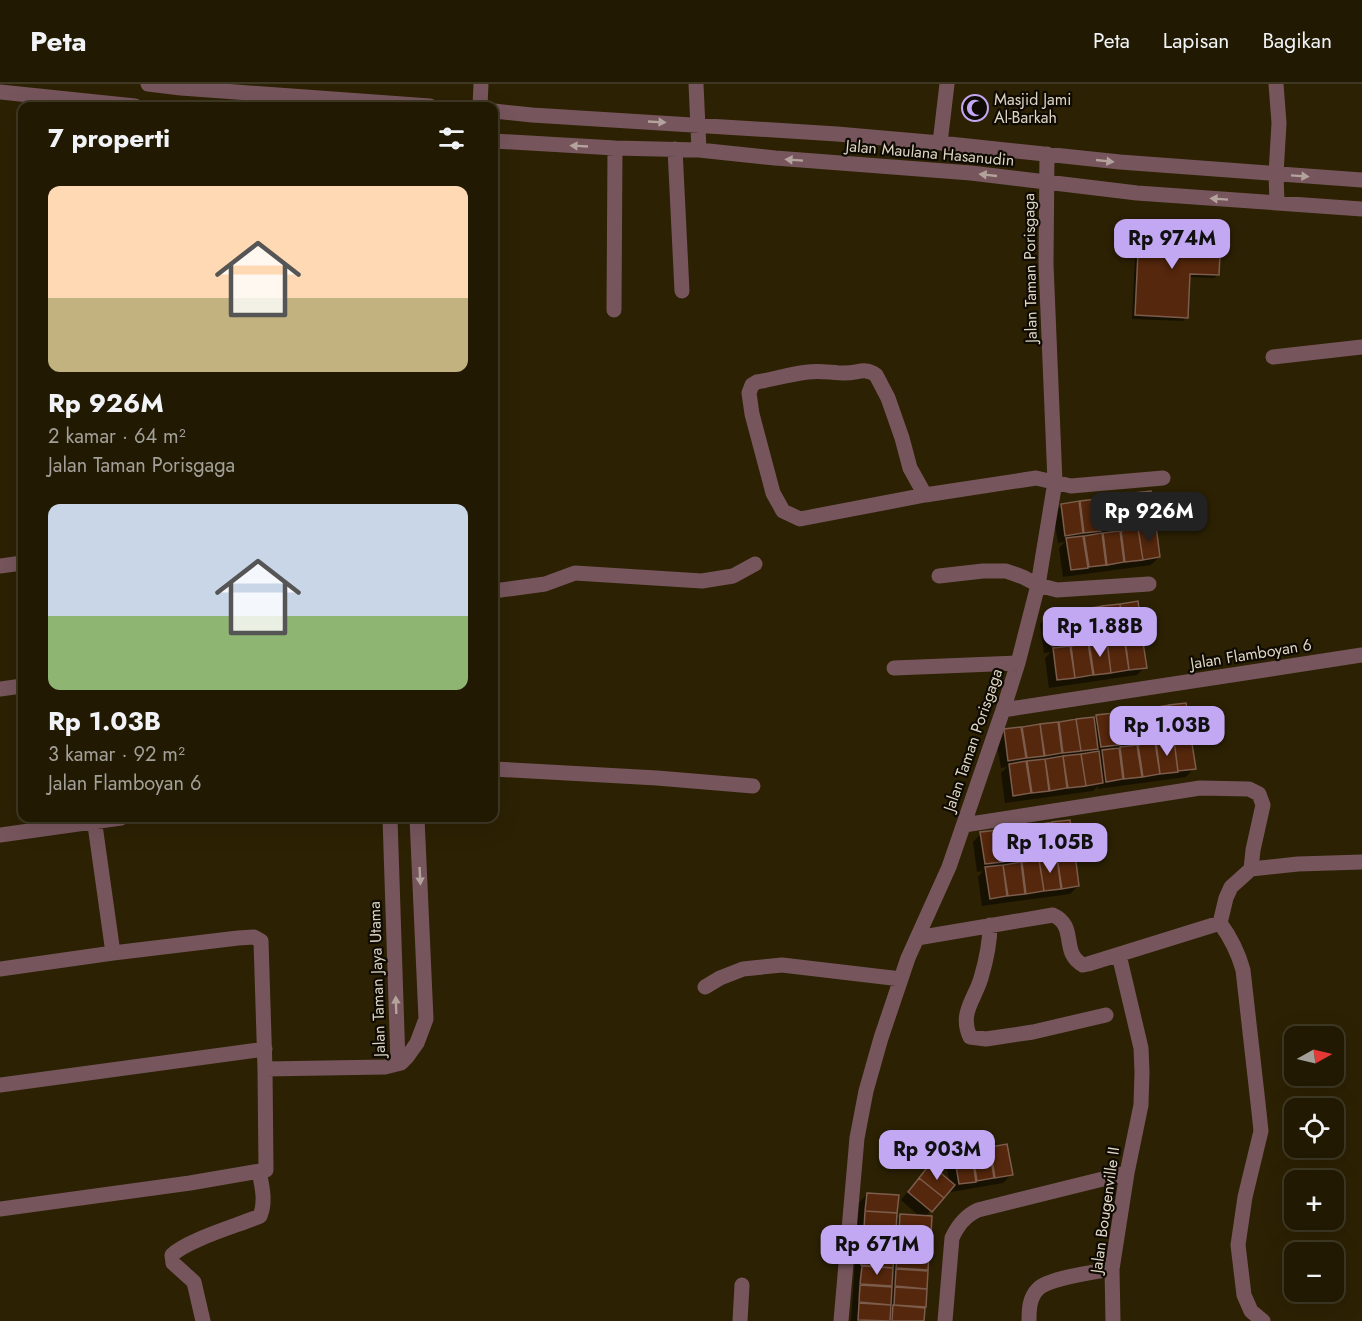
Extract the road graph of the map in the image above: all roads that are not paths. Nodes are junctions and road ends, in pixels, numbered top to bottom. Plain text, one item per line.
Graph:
1 (150, 84) edge
2 (481, 84) edge
3 (696, 84) edge
4 (947, 84) edge
5 (1276, 84) edge
6 (182, 86) edge
7 (283, 89) edge
8 (0, 92) edge
9 (96, 102) edge
10 (356, 102) edge
11 (484, 102) edge
12 (498, 108) edge
13 (698, 117) junction
14 (498, 141) edge
15 (940, 143) junction
16 (615, 148) junction
17 (675, 149) junction
18 (699, 150) junction
19 (1047, 154) junction
20 (1276, 174) junction
21 (1362, 180) edge
22 (1047, 182) junction
23 (1277, 203) junction
24 (1362, 209) edge
25 (682, 291) dead end
26 (614, 310) dead end
27 (1362, 347) edge
28 (1273, 357) dead end
29 (1163, 478) dead end
30 (1054, 482) junction
31 (925, 495) junction
32 (18, 564) edge
33 (755, 564) dead end
34 (0, 567) edge
35 (939, 576) dead end
36 (1149, 584) dead end
37 (1038, 585) junction
38 (498, 590) edge
39 (1362, 655) edge
40 (1018, 663) junction
41 (894, 668) dead end
42 (18, 687) edge
43 (0, 689) edge
44 (1003, 710) junction
45 (498, 770) edge
46 (753, 786) dead end
47 (76, 822) edge
48 (94, 822) edge
49 (390, 822) edge
50 (417, 822) edge
51 (964, 825) junction
52 (0, 835) edge
53 (1362, 862) edge
54 (1251, 869) junction
55 (1220, 923) junction
56 (990, 925) junction
57 (917, 938) junction
58 (112, 952) junction
59 (1119, 955) junction
60 (0, 969) edge
61 (901, 979) junction
62 (705, 987) dead end
63 (1106, 1015) dead end
64 (265, 1049) junction
65 (398, 1063) junction
66 (266, 1069) junction
67 (0, 1085) edge
68 (259, 1171) junction
69 (1127, 1173) junction
70 (0, 1209) edge
71 (1112, 1269) junction
72 (742, 1285) dead end
73 (203, 1321) edge
74 (740, 1321) edge
75 (841, 1321) edge
76 (945, 1321) edge
77 (1029, 1321) edge
78 (1113, 1321) edge
79 (1263, 1321) edge

1 - 6 street
2 - 11 street
3 - 13 street
4 - 15 street
5 - 20 street
6 - 7 street
7 - 10 street
8 - 9 street
12 -> 13 street, Jalan Maulana Hasanudin
13 - 15 street, Jalan Maulana Hasanudin
13 - 18 street
16 -> 14 street, Jalan Maulana Hasanudin
15 - 19 street, Jalan Maulana Hasanudin
16 - 17 street, Jalan Maulana Hasanudin
16 - 26 street
17 - 18 street, Jalan Maulana Hasanudin
17 - 25 street
22 -> 18 street, Jalan Maulana Hasanudin
19 -> 20 street, Jalan Maulana Hasanudin
19 - 22 street, Jalan Taman Porisgaga
20 -> 21 street, Jalan Maulana Hasanudin
20 - 23 street
23 -> 22 street, Jalan Maulana Hasanudin
22 - 30 street, Jalan Taman Porisgaga
23 - 24 street, Jalan Maulana Hasanudin
27 - 28 street
29 - 30 street
30 - 31 street
30 - 37 street, Jalan Taman Porisgaga
31 - 31 street
32 - 34 street
33 - 38 street
35 - 37 street
36 - 37 street
37 - 40 street, Jalan Taman Porisgaga
39 - 44 street, Jalan Flamboyan 6
40 - 41 street
40 - 44 street, Jalan Taman Porisgaga
42 - 43 street
44 - 51 street, Jalan Taman Porisgaga
45 - 46 street
47 - 52 street
48 - 58 street
65 -> 49 street, Jalan Taman Jaya Utama
50 -> 65 street, Jalan Taman Jaya Utama
51 - 54 street
51 - 57 street, Jalan Taman Porisgaga
53 - 54 street
54 - 55 street
55 - 59 street
55 - 79 street
56 - 57 street
56 - 59 street
56 - 63 street
57 - 61 street, Jalan Taman Porisgaga
58 - 60 street
58 - 64 street
59 - 69 street, Jalan Bougenville II
61 - 62 street
61 - 75 street, Jalan Taman Porisgaga
64 - 66 street
64 - 67 street
65 - 66 street
66 - 68 street
68 - 70 street
68 - 73 street
69 - 71 street, Jalan Bougenville II
69 - 76 street
71 - 77 street
71 - 78 street, Jalan Bougenville II
72 - 74 street

